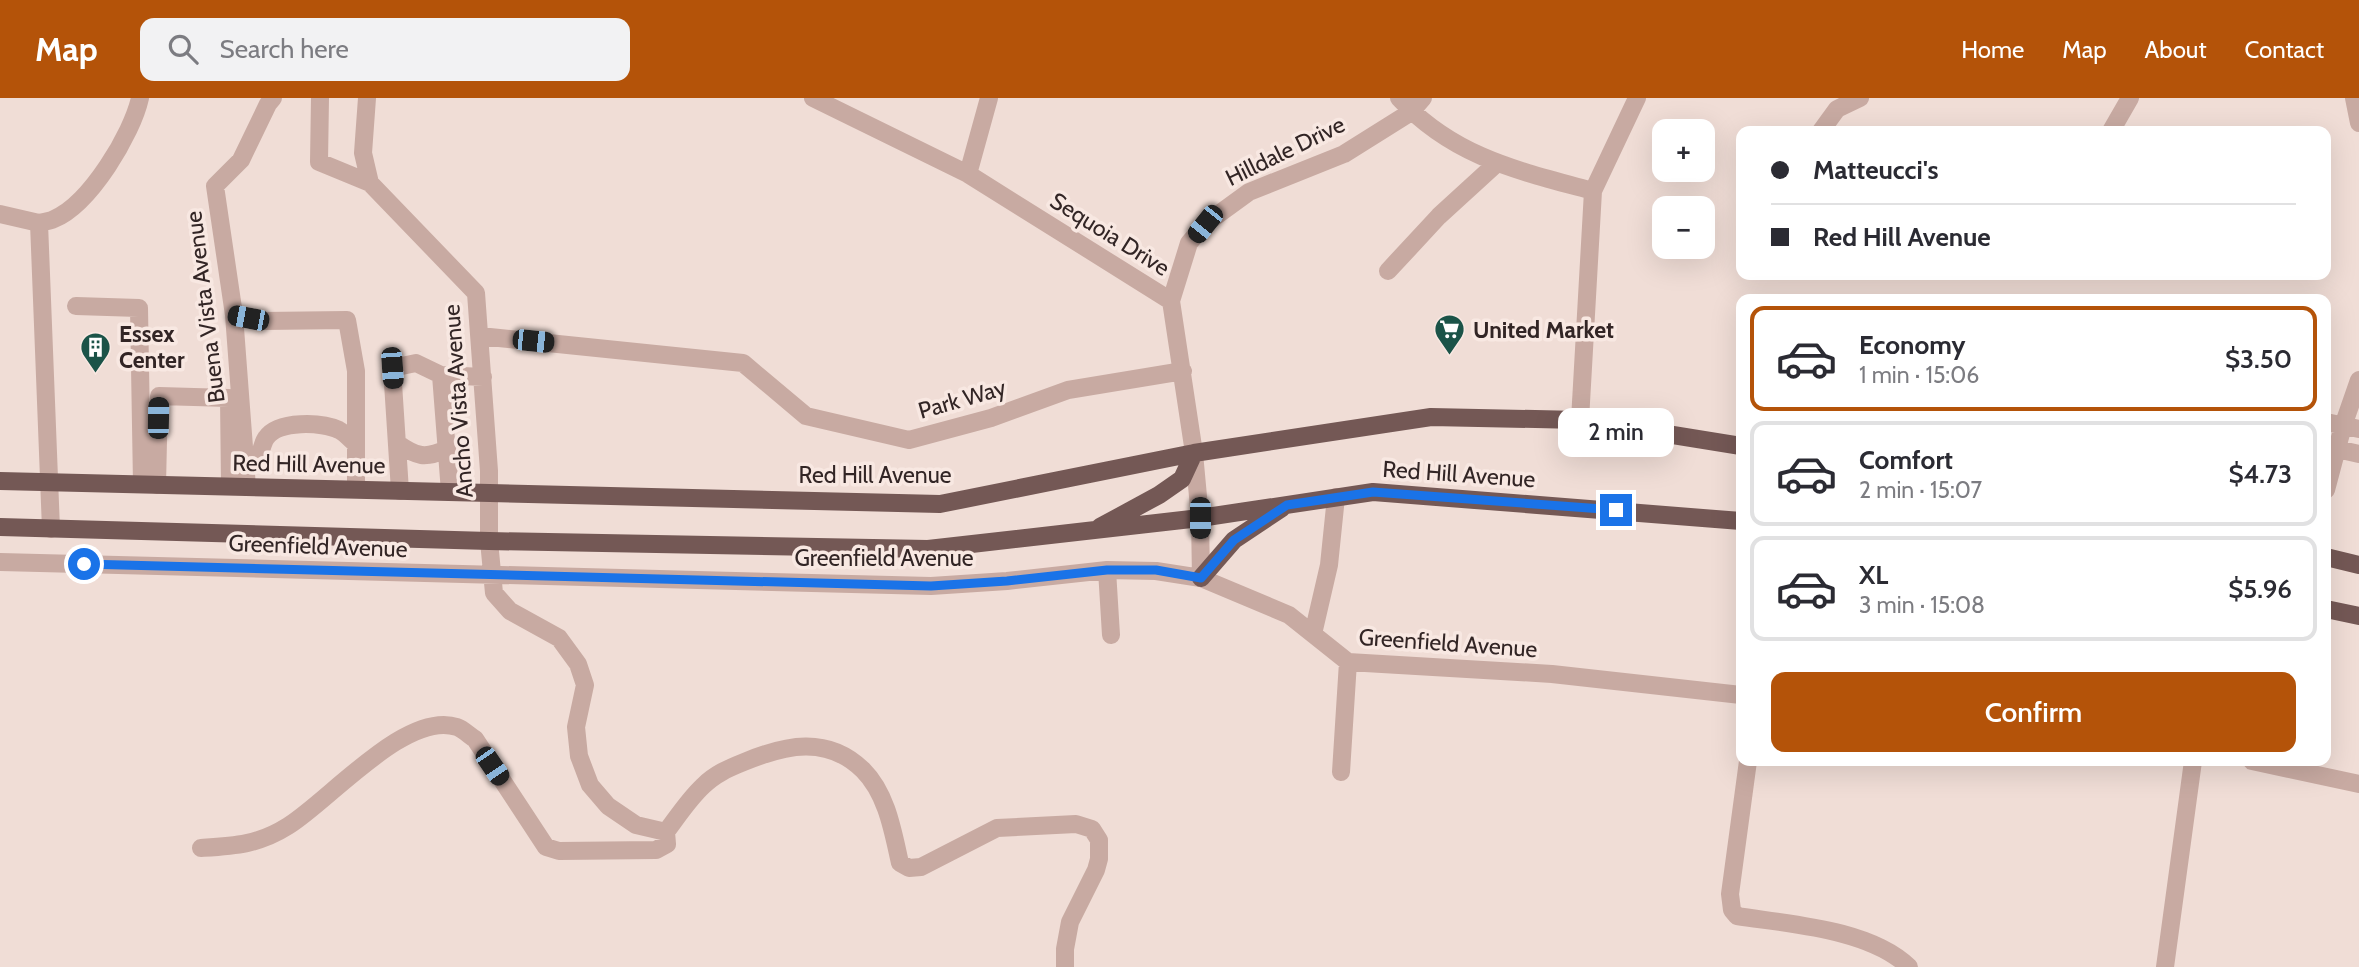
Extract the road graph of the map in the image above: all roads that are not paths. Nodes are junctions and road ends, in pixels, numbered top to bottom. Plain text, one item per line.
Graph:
1 (140, 98) edge
2 (273, 98) edge
3 (320, 98) edge
4 (367, 98) edge
5 (813, 98) edge
6 (989, 98) edge
7 (1399, 98) edge
8 (1637, 98) edge
9 (1860, 98) edge
10 (2130, 98) edge
11 (2354, 98) edge
12 (1417, 105) edge
13 (2359, 123) edge
14 (1825, 126) edge
15 (2114, 126) edge
16 (1505, 166) junction
17 (968, 174) junction
18 (370, 183) junction
19 (1593, 191) junction
20 (0, 214) edge
21 (39, 223) junction
22 (1388, 271) dead end
23 (1171, 301) junction
24 (76, 306) dead end
25 (234, 315) junction
26 (480, 336) junction
27 (1183, 371) junction
28 (441, 375) junction
29 (483, 377) junction
30 (2359, 380) edge
31 (1580, 420) junction
32 (2343, 426) edge
33 (397, 443) junction
34 (356, 444) junction
35 (1736, 445) edge
36 (447, 449) junction
37 (2337, 449) junction
38 (1194, 453) junction
39 (2359, 454) edge
40 (246, 456) junction
41 (2331, 471) edge
42 (0, 481) edge
43 (49, 482) junction
44 (149, 484) junction
45 (238, 487) junction
46 (356, 489) junction
47 (400, 491) junction
48 (450, 492) junction
49 (491, 493) junction
50 (1336, 497) junction
51 (1287, 505) junction
52 (1200, 518) junction
53 (1736, 521) edge
54 (0, 527) edge
55 (51, 528) junction
56 (1094, 531) junction
57 (489, 541) junction
58 (2331, 558) edge
59 (0, 562) edge
60 (2359, 565) edge
61 (1107, 570) junction
62 (491, 575) junction
63 (1201, 578) junction
64 (2331, 610) edge
65 (2359, 616) edge
66 (1312, 634) junction
67 (1111, 635) dead end
68 (1348, 662) junction
69 (1736, 694) edge
70 (1747, 766) edge
71 (2192, 766) edge
72 (2275, 766) edge
73 (1341, 772) dead end
74 (2359, 784) edge
75 (667, 832) junction
76 (201, 848) dead end
77 (1065, 967) edge
78 (1909, 967) edge
79 (2165, 967) edge

1 - 21 street
2 - 25 street, Buena Vista Avenue
3 - 18 street
4 - 18 street
5 - 17 street, Sequoia Drive
6 - 17 street
7 - 12 street
8 - 19 street
9 - 14 street
10 - 15 street
11 - 13 street
12 - 16 street
12 - 23 street, Hilldale Drive
16 - 19 street
16 - 22 street
17 - 23 street, Sequoia Drive
18 - 26 street, Ancho Vista Avenue
19 - 31 street
20 - 21 street
21 - 43 street
23 - 27 street, Sequoia Drive
24 - 44 street
25 - 34 street
25 - 40 street, Buena Vista Avenue
26 - 27 street, Park Way
26 - 29 street, Ancho Vista Avenue
27 - 38 street, Sequoia Drive
28 - 29 street
28 - 33 street
28 - 36 street
29 - 49 street, Ancho Vista Avenue
30 - 32 street
31 - 35 main road, Red Hill Avenue
31 - 38 main road, Red Hill Avenue
32 - 37 street
33 - 36 street
33 - 47 street
34 - 40 street
34 - 46 street
36 - 48 street
37 - 39 street
37 - 41 street
38 - 49 main road, Red Hill Avenue
38 - 52 street, Sequoia Drive
38 - 56 main road
40 - 45 street, Buena Vista Avenue
42 - 43 main road, Red Hill Avenue
43 - 44 main road, Red Hill Avenue
43 - 55 street
44 - 45 main road, Red Hill Avenue
44 - 45 street
45 - 46 main road, Red Hill Avenue
46 - 47 main road, Red Hill Avenue
47 - 48 main road, Red Hill Avenue
48 - 49 main road, Red Hill Avenue
49 - 57 street, Ancho Vista Avenue
50 - 51 main road, Red Hill Avenue
50 - 53 main road, Red Hill Avenue
50 - 66 street
51 - 52 main road, Red Hill Avenue
51 - 63 main road
52 - 56 main road, Red Hill Avenue
52 - 63 street, Sequoia Drive
54 - 55 main road, Red Hill Avenue
55 - 57 main road, Red Hill Avenue
56 - 57 main road, Red Hill Avenue
57 - 62 street, Ancho Vista Avenue
58 - 60 main road
59 - 62 street, Greenfield Avenue
61 - 62 street, Greenfield Avenue
61 - 63 street, Greenfield Avenue
61 - 67 street
62 - 75 street
63 - 66 street, Greenfield Avenue
64 - 65 main road
66 - 68 street, Greenfield Avenue
68 - 69 street, Greenfield Avenue
68 - 73 street
70 - 78 street
71 - 79 street
72 - 74 street
75 - 76 street
75 - 77 street

